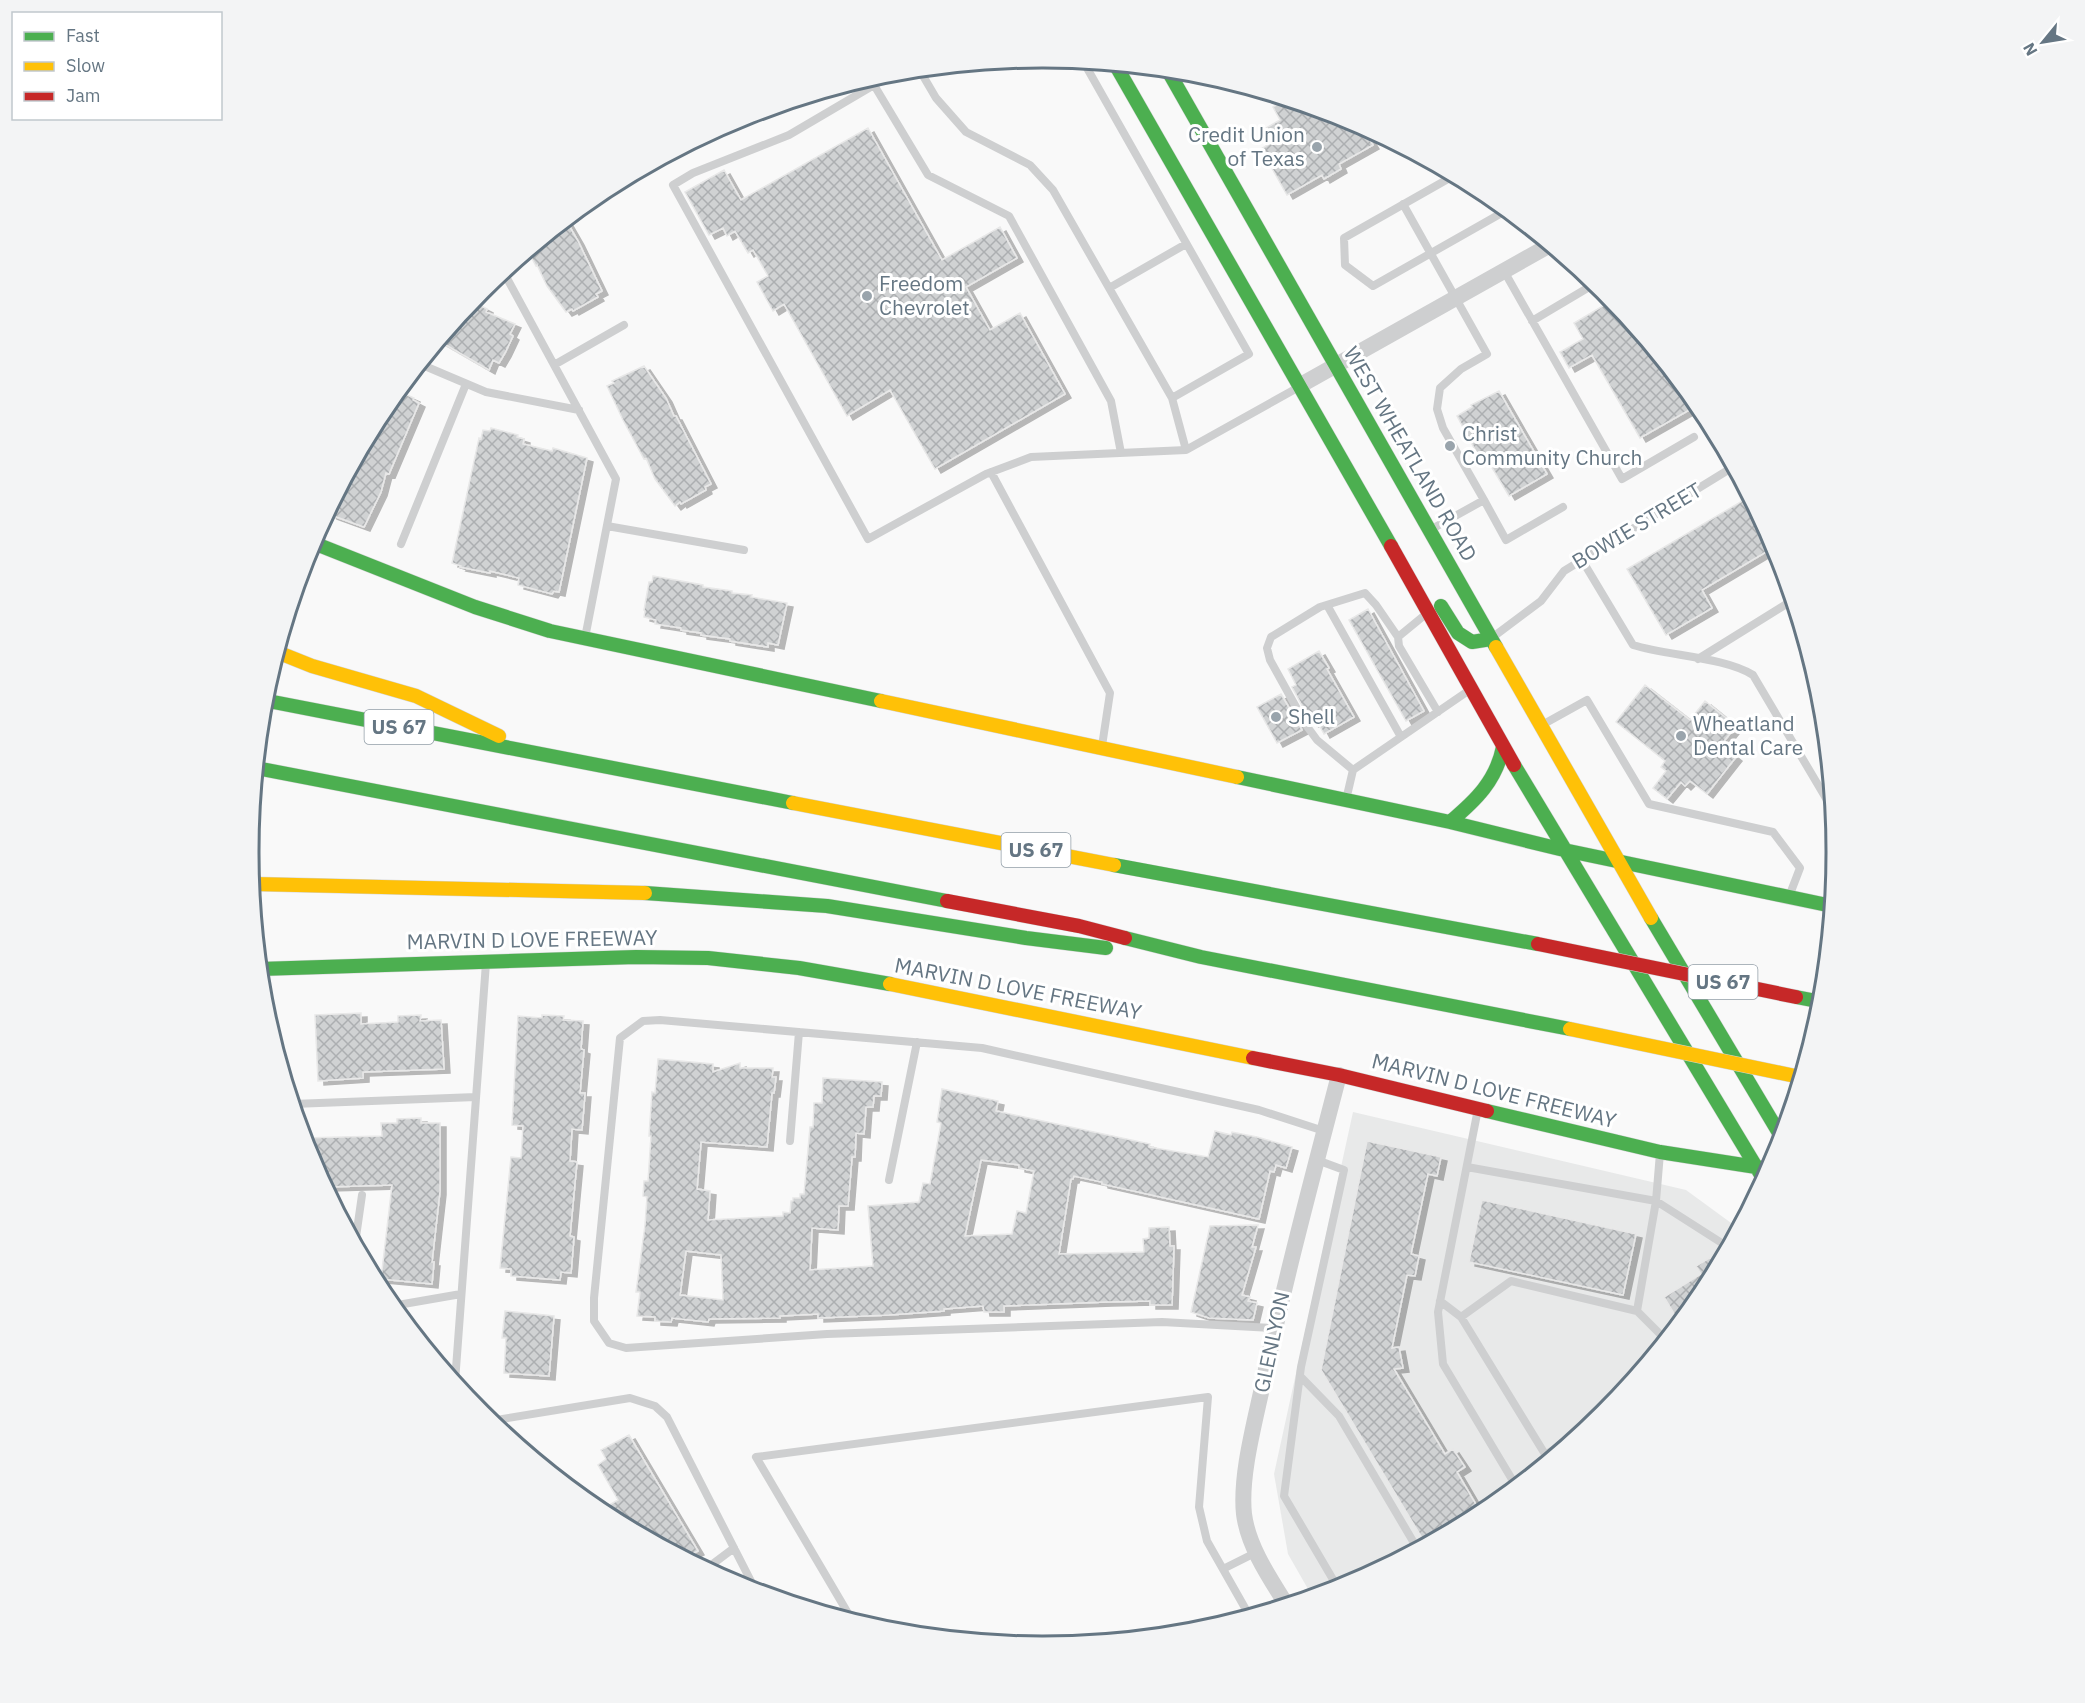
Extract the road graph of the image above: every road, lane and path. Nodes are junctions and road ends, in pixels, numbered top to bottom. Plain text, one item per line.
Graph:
1 (1087, 69) edge
2 (1119, 71) edge
3 (924, 77) edge
4 (1177, 80) edge
5 (875, 86) edge
6 (870, 87) edge
7 (1446, 180) edge
8 (1403, 204) junction
9 (1499, 215) edge
10 (1186, 244) junction
11 (1543, 249) edge
12 (1431, 253) junction
13 (1504, 271) junction
14 (507, 279) edge
15 (1111, 288) junction
16 (1587, 288) edge
17 (1456, 298) junction
18 (1532, 321) junction
19 (624, 325) dead end
20 (554, 365) junction
21 (1336, 365) junction
22 (427, 367) edge
23 (466, 384) junction
24 (1299, 387) junction
25 (1172, 398) junction
26 (579, 410) junction
27 (1694, 436) dead end
28 (1186, 450) junction
29 (1121, 453) junction
30 (1727, 471) edge
31 (991, 472) junction
32 (1484, 500) junction
33 (1563, 507) dead end
34 (607, 526) junction
35 (1430, 530) junction
36 (1386, 538) junction
37 (401, 544) dead end
38 (320, 546) edge
39 (744, 550) dead end
40 (1582, 560) junction
41 (1787, 604) edge
42 (1327, 605) junction
43 (1428, 612) junction
44 (1398, 637) junction
45 (585, 639) junction
46 (1491, 639) junction
47 (284, 655) edge
48 (1698, 659) junction
49 (1472, 688) junction
50 (273, 702) edge
51 (1438, 712) junction
52 (1541, 726) junction
53 (1401, 737) junction
54 (1503, 747) junction
55 (1101, 749) junction
56 (535, 754) junction
57 (263, 769) edge
58 (1353, 770) junction
59 (1825, 796) edge
60 (1346, 800) junction
61 (1450, 822) junction
62 (1564, 850) junction
63 (1617, 860) junction
64 (259, 884) edge
65 (1789, 898) junction
66 (1825, 905) edge
67 (1201, 957) junction
68 (486, 961) junction
69 (268, 969) edge
70 (1812, 1000) edge
71 (799, 1032) junction
72 (917, 1042) junction
73 (1340, 1075) junction
74 (1794, 1076) edge
75 (476, 1097) junction
76 (300, 1104) edge
77 (1479, 1109) junction
78 (1776, 1128) edge
79 (1324, 1131) junction
80 (790, 1141) dead end
81 (1660, 1152) junction
82 (1317, 1160) junction
83 (1467, 1167) junction
84 (1760, 1167) edge
85 (1758, 1171) edge
86 (889, 1180) dead end
87 (362, 1195) dead end
88 (1656, 1201) junction
89 (358, 1231) edge
90 (1722, 1243) edge
91 (461, 1294) junction
92 (1440, 1301) junction
93 (403, 1304) edge
94 (1638, 1311) junction
95 (1461, 1317) junction
96 (1274, 1328) junction
97 (1660, 1334) edge
98 (456, 1371) edge
99 (1300, 1376) junction
100 (502, 1419) edge
101 (1544, 1453) edge
102 (1512, 1479) edge
103 (1413, 1542) edge
104 (734, 1548) junction
105 (1257, 1552) junction
106 (714, 1563) edge
107 (1223, 1569) junction
108 (750, 1579) edge
109 (1333, 1580) edge
110 (1282, 1598) edge
111 (1246, 1609) edge
112 (846, 1610) edge

1 - 10 lane
2 - 24 main road
3 - 15 lane
4 - 21 main road, WEST WHEATLAND ROAD
5 - 29 lane
6 - 31 lane
7 - 8 lane
8 - 12 lane
8 - 12 lane
9 - 12 lane
10 - 15 lane
10 - 25 lane
11 - 13 street
12 - 17 lane
13 - 17 street
13 - 18 lane
14 - 20 lane
15 - 25 lane
16 - 18 lane
17 - 21 street
17 - 32 lane
18 - 27 lane
19 - 20 lane
20 - 26 lane
21 - 24 street
21 - 35 main road, WEST WHEATLAND ROAD
22 - 23 lane
23 - 26 lane
23 - 37 lane
24 - 28 lane
24 - 36 main road
25 - 28 lane
26 - 34 lane
28 - 29 lane
29 - 31 lane
30 - 40 lane, BOWIE STREET
31 - 55 lane
32 - 33 lane
32 - 35 lane
34 - 39 lane
34 - 45 lane
35 - 46 main road, WEST WHEATLAND ROAD
36 - 43 main road
36 - 46 main road
38 - 45 main road
40 - 46 lane, BOWIE STREET
40 - 48 lane
41 - 48 lane
42 - 44 lane
42 - 53 lane
42 - 58 lane
43 - 44 lane
43 - 49 main road
44 - 51 lane
45 - 55 main road
46 - 52 main road, WEST WHEATLAND ROAD
47 - 56 main road
48 - 59 lane
49 - 51 lane
49 - 54 main road
50 - 56 main road, US 67
51 - 53 lane
52 - 63 main road, WEST WHEATLAND ROAD
52 - 65 lane
53 - 58 lane
54 - 61 main road
54 - 62 main road
55 - 60 main road
56 - 70 main road, US 67, bridge
57 - 67 main road
58 - 60 lane
60 - 61 main road
61 - 62 main road
62 - 63 main road
62 - 84 main road
63 - 65 main road
63 - 78 main road, WEST WHEATLAND ROAD
64 - 67 main road
65 - 66 main road
67 - 74 main road, bridge
68 - 69 main road, MARVIN D LOVE FREEWAY
68 - 73 main road, MARVIN D LOVE FREEWAY
68 - 75 lane
71 - 72 lane
71 - 80 lane
71 - 96 lane
72 - 79 lane
72 - 86 lane
73 - 77 main road, MARVIN D LOVE FREEWAY
73 - 79 street, GLENLYON
75 - 76 lane
75 - 91 lane
77 - 81 main road, MARVIN D LOVE FREEWAY
77 - 83 lane
79 - 82 street, GLENLYON
81 - 85 main road, MARVIN D LOVE FREEWAY
81 - 88 lane
82 - 96 street, GLENLYON
82 - 99 lane
83 - 88 lane
83 - 92 lane
87 - 89 lane
88 - 90 lane
88 - 94 lane
91 - 93 lane
91 - 98 lane
92 - 95 lane
92 - 102 lane
94 - 95 lane
94 - 97 lane
95 - 101 lane
96 - 105 street, GLENLYON
99 - 103 lane
99 - 109 lane
100 - 104 lane
104 - 106 lane
104 - 108 lane
105 - 107 lane
105 - 110 street, GLENLYON
107 - 111 lane
107 - 112 lane

